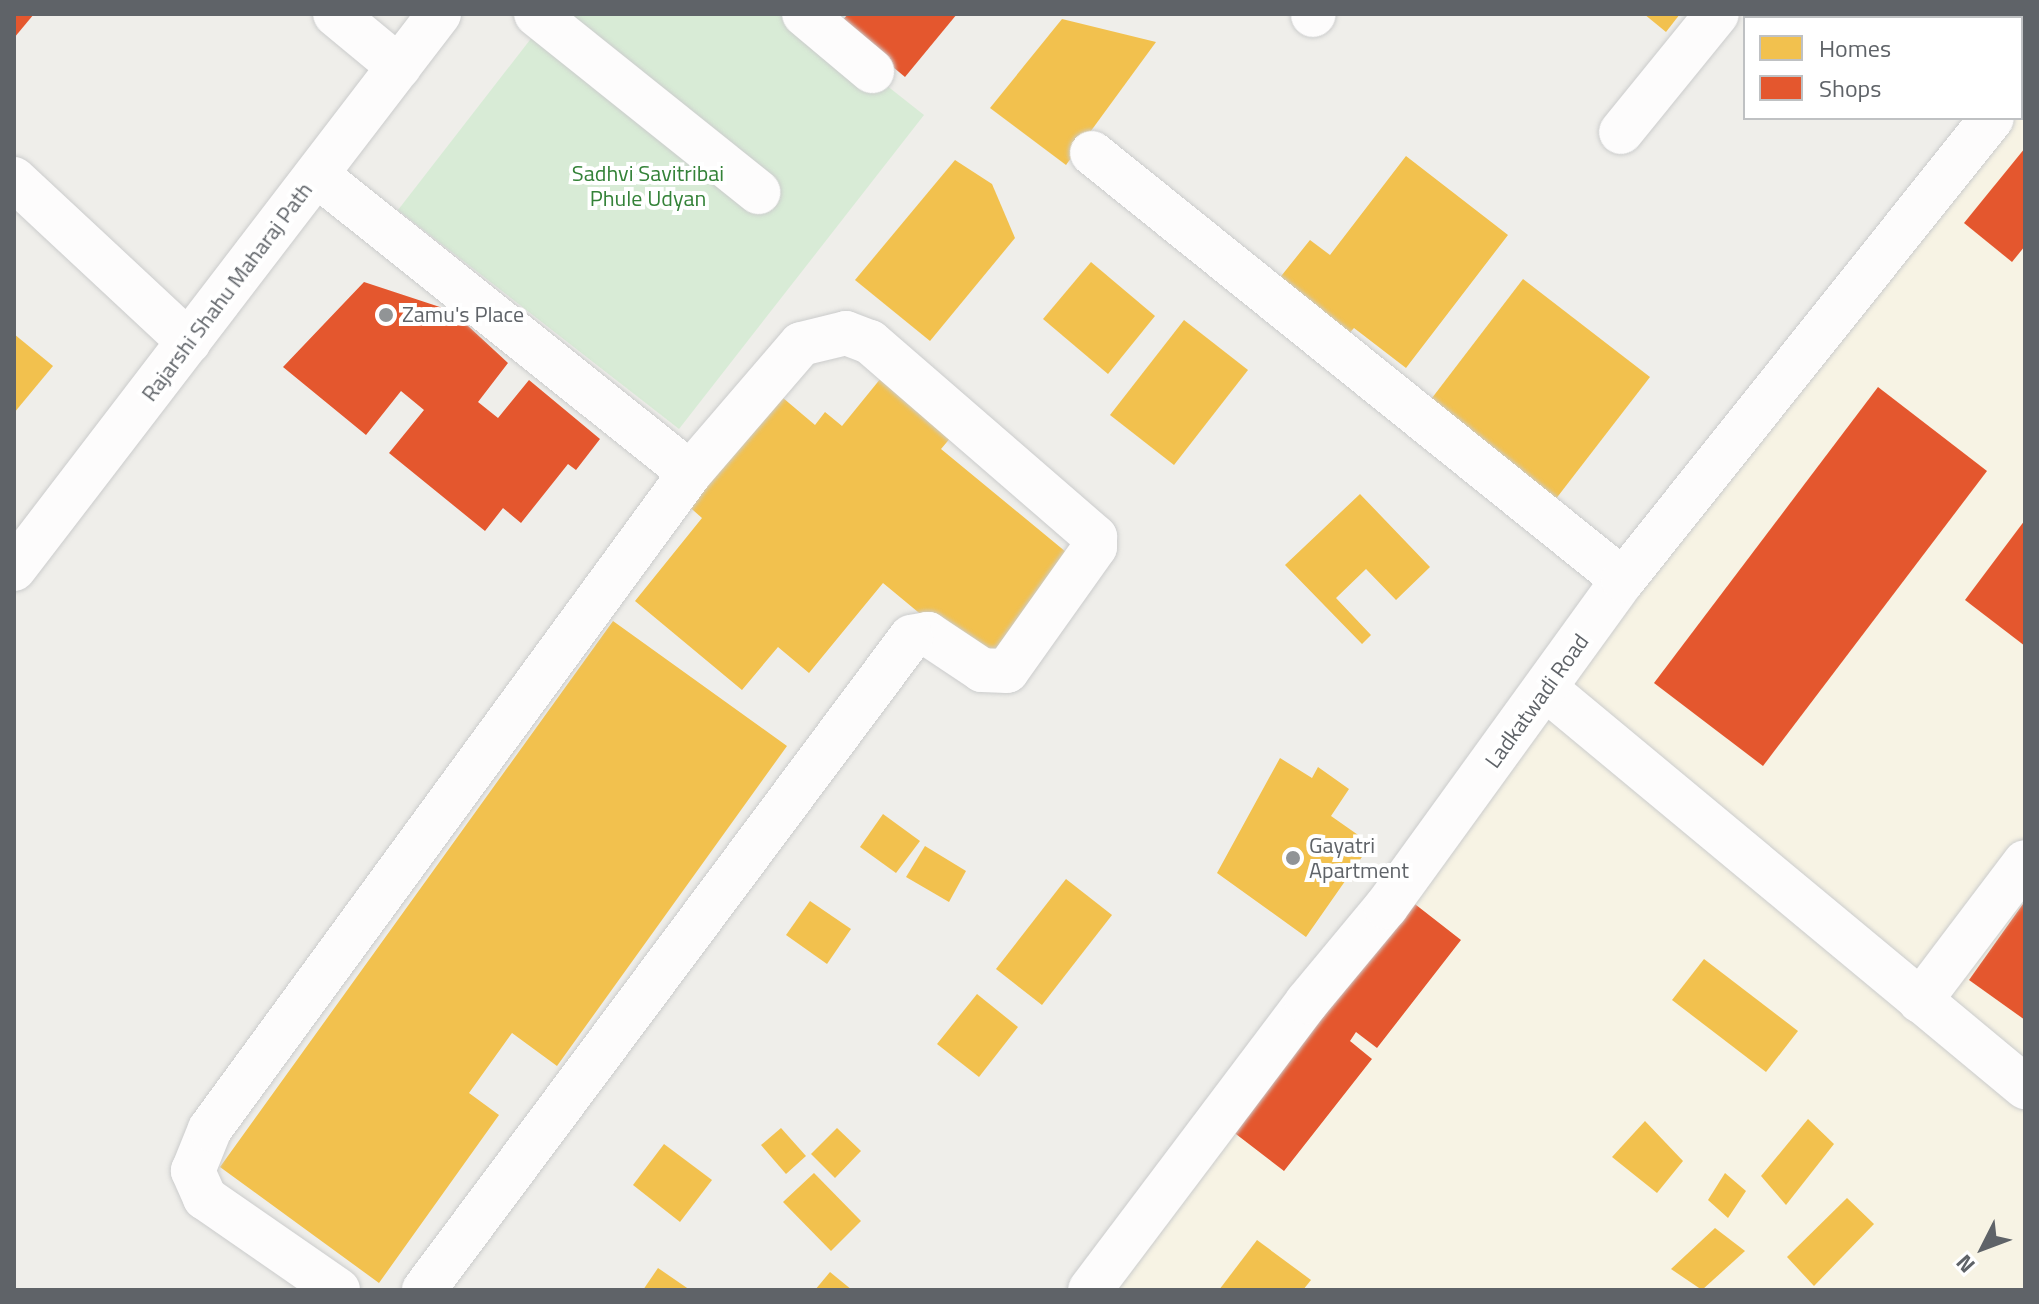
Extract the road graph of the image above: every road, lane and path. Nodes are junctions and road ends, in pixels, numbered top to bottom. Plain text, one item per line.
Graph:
1 (335, 14) edge
2 (439, 14) edge
3 (536, 14) edge
4 (804, 14) edge
5 (1717, 14) edge
6 (399, 67) junction
7 (872, 71) dead end
8 (1990, 120) edge
9 (1621, 132) dead end
10 (1092, 153) dead end
11 (317, 175) junction
12 (14, 179) edge
13 (758, 192) dead end
14 (189, 342) junction
15 (685, 469) junction
16 (14, 569) edge
17 (1623, 580) junction
18 (1546, 689) junction
19 (2025, 862) edge
20 (1920, 1001) junction
21 (2025, 1087) edge
22 (338, 1290) edge
23 (424, 1290) edge
24 (1090, 1290) edge

1 - 6 street
2 - 6 street, Rajarshi Shahu Maharaj Path
3 - 13 street
4 - 7 street
5 - 9 street
6 - 11 street, Rajarshi Shahu Maharaj Path
8 - 17 street, Ladkatwadi Road
10 - 17 street
11 - 14 street, Rajarshi Shahu Maharaj Path
11 - 15 street
12 - 14 street
14 - 16 street, Rajarshi Shahu Maharaj Path
15 - 22 street
15 - 23 street
17 - 18 street, Ladkatwadi Road
18 - 20 street
18 - 24 street, Ladkatwadi Road
19 - 20 street
20 - 21 street

